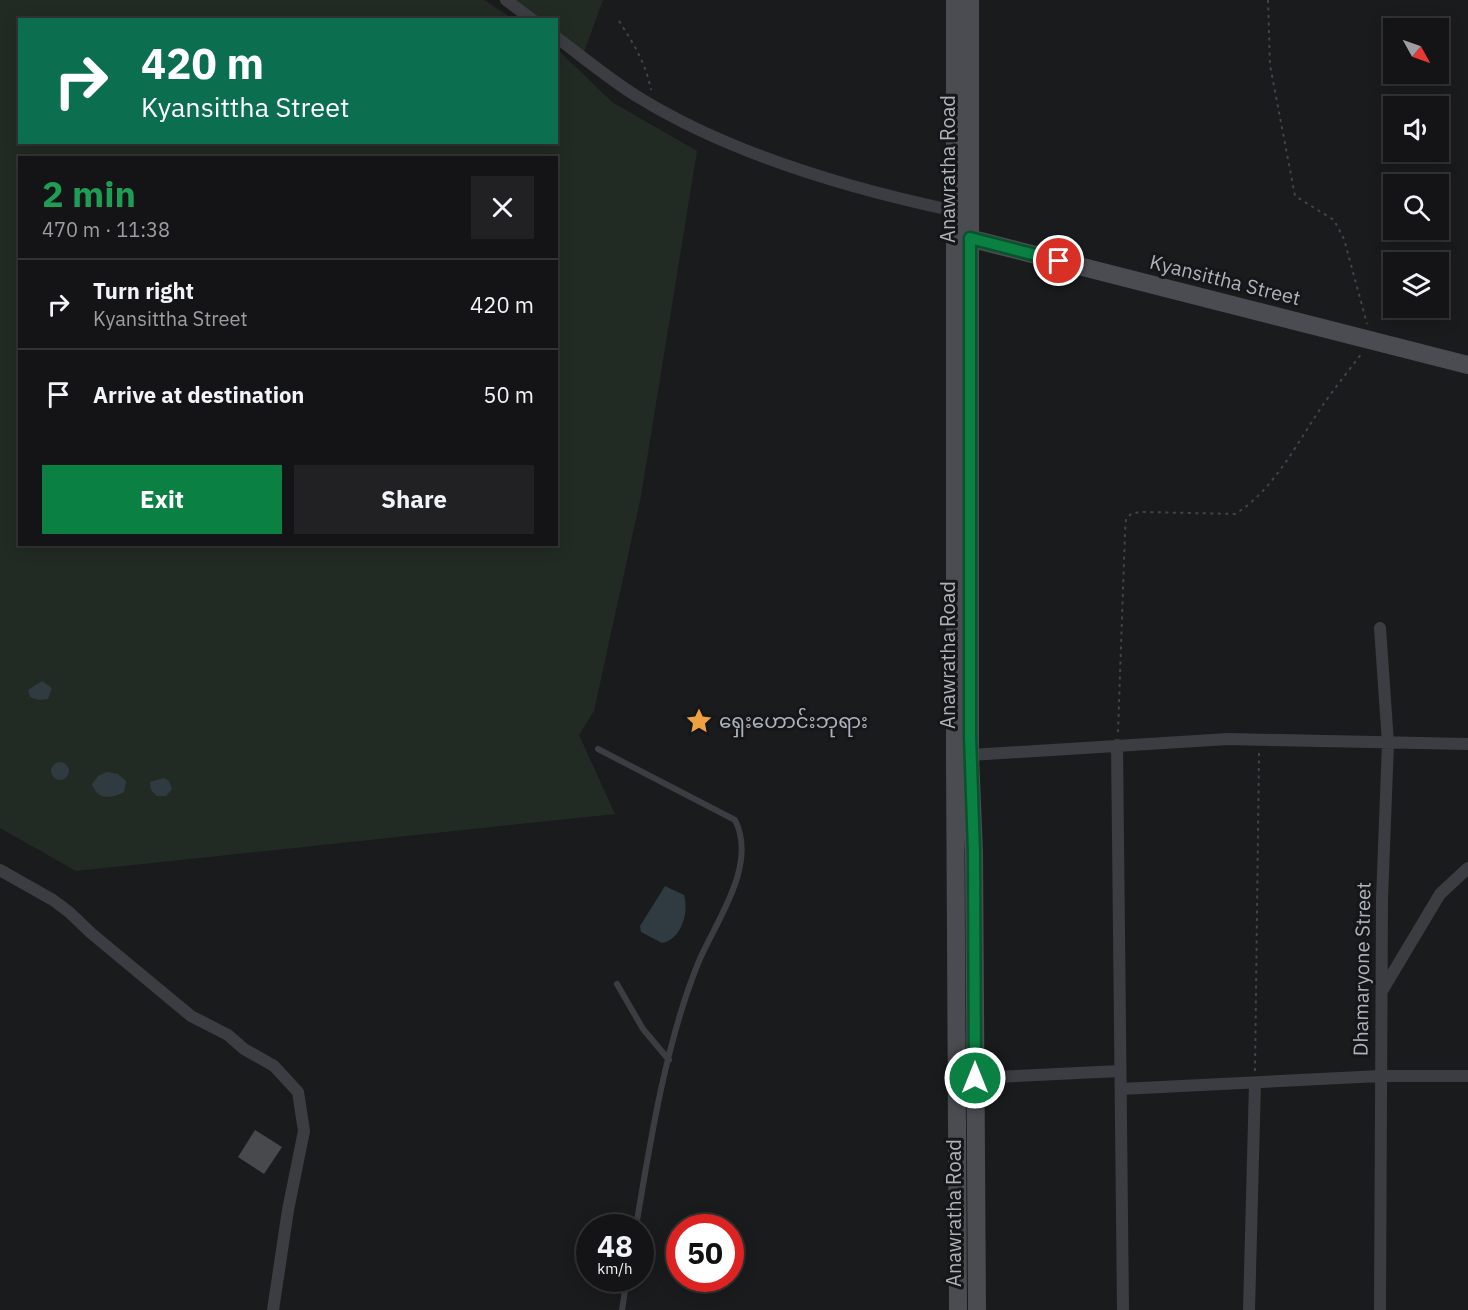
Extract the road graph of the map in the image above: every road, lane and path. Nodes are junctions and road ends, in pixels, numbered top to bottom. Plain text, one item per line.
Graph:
1 (506, 0) edge
2 (955, 0) edge
3 (970, 0) edge
4 (1268, 0) edge
5 (530, 18) edge
6 (619, 21) dead end
7 (558, 39) edge
8 (653, 105) junction
9 (955, 212) junction
10 (963, 237) junction
11 (1371, 341) junction
12 (1468, 365) edge
13 (1380, 628) dead end
14 (963, 717) junction
15 (1259, 739) junction
16 (1388, 743) junction
17 (1468, 744) edge
18 (1117, 746) junction
19 (598, 749) dead end
20 (970, 755) junction
21 (966, 851) junction
22 (1468, 868) edge
23 (0, 870) edge
24 (617, 984) dead end
25 (966, 988) junction
26 (1380, 994) junction
27 (669, 1060) junction
28 (1119, 1071) junction
29 (1380, 1076) junction
30 (1468, 1076) edge
31 (975, 1078) junction
32 (1255, 1083) junction
33 (1121, 1089) junction
34 (975, 1121) junction
35 (957, 1123) junction
36 (638, 1214) edge
37 (625, 1292) edge
38 (273, 1310) edge
39 (622, 1310) edge
40 (958, 1310) edge
41 (977, 1310) edge
42 (1123, 1310) edge
43 (1250, 1310) edge
44 (1380, 1310) edge

1 - 5 street
2 - 9 main road, Anawratha Road
3 - 10 main road, Anawratha Road
4 - 11 path
6 - 8 path
7 - 8 street
8 - 9 street
9 - 10 main road, Anawratha Road
10 - 11 main road, Kyansittha Street
10 - 14 main road, Anawratha Road
11 - 12 main road, Kyansittha Street
11 - 18 path
13 - 16 street, Dhamaryone Street
14 - 20 main road, Anawratha Road
14 - 21 main road, Anawratha Road
15 - 16 street
15 - 18 street
15 - 32 path
16 - 17 street
16 - 26 street, Dhamaryone Street
18 - 20 street
18 - 28 street
19 - 27 lane
20 - 21 main road, Anawratha Road
21 - 25 main road, Anawratha Road
22 - 26 street
23 - 38 street
24 - 27 lane
25 - 31 main road, Anawratha Road
25 - 35 main road, Anawratha Road
26 - 29 street, Dhamaryone Street
27 - 36 lane
28 - 31 street
28 - 33 street
29 - 30 street
29 - 32 street
29 - 44 street, Dhamaryone Street
31 - 34 main road, Anawratha Road
32 - 33 street
32 - 43 street
33 - 42 street
34 - 35 main road
34 - 41 main road, Anawratha Road
35 - 40 main road, Anawratha Road
37 - 39 lane

